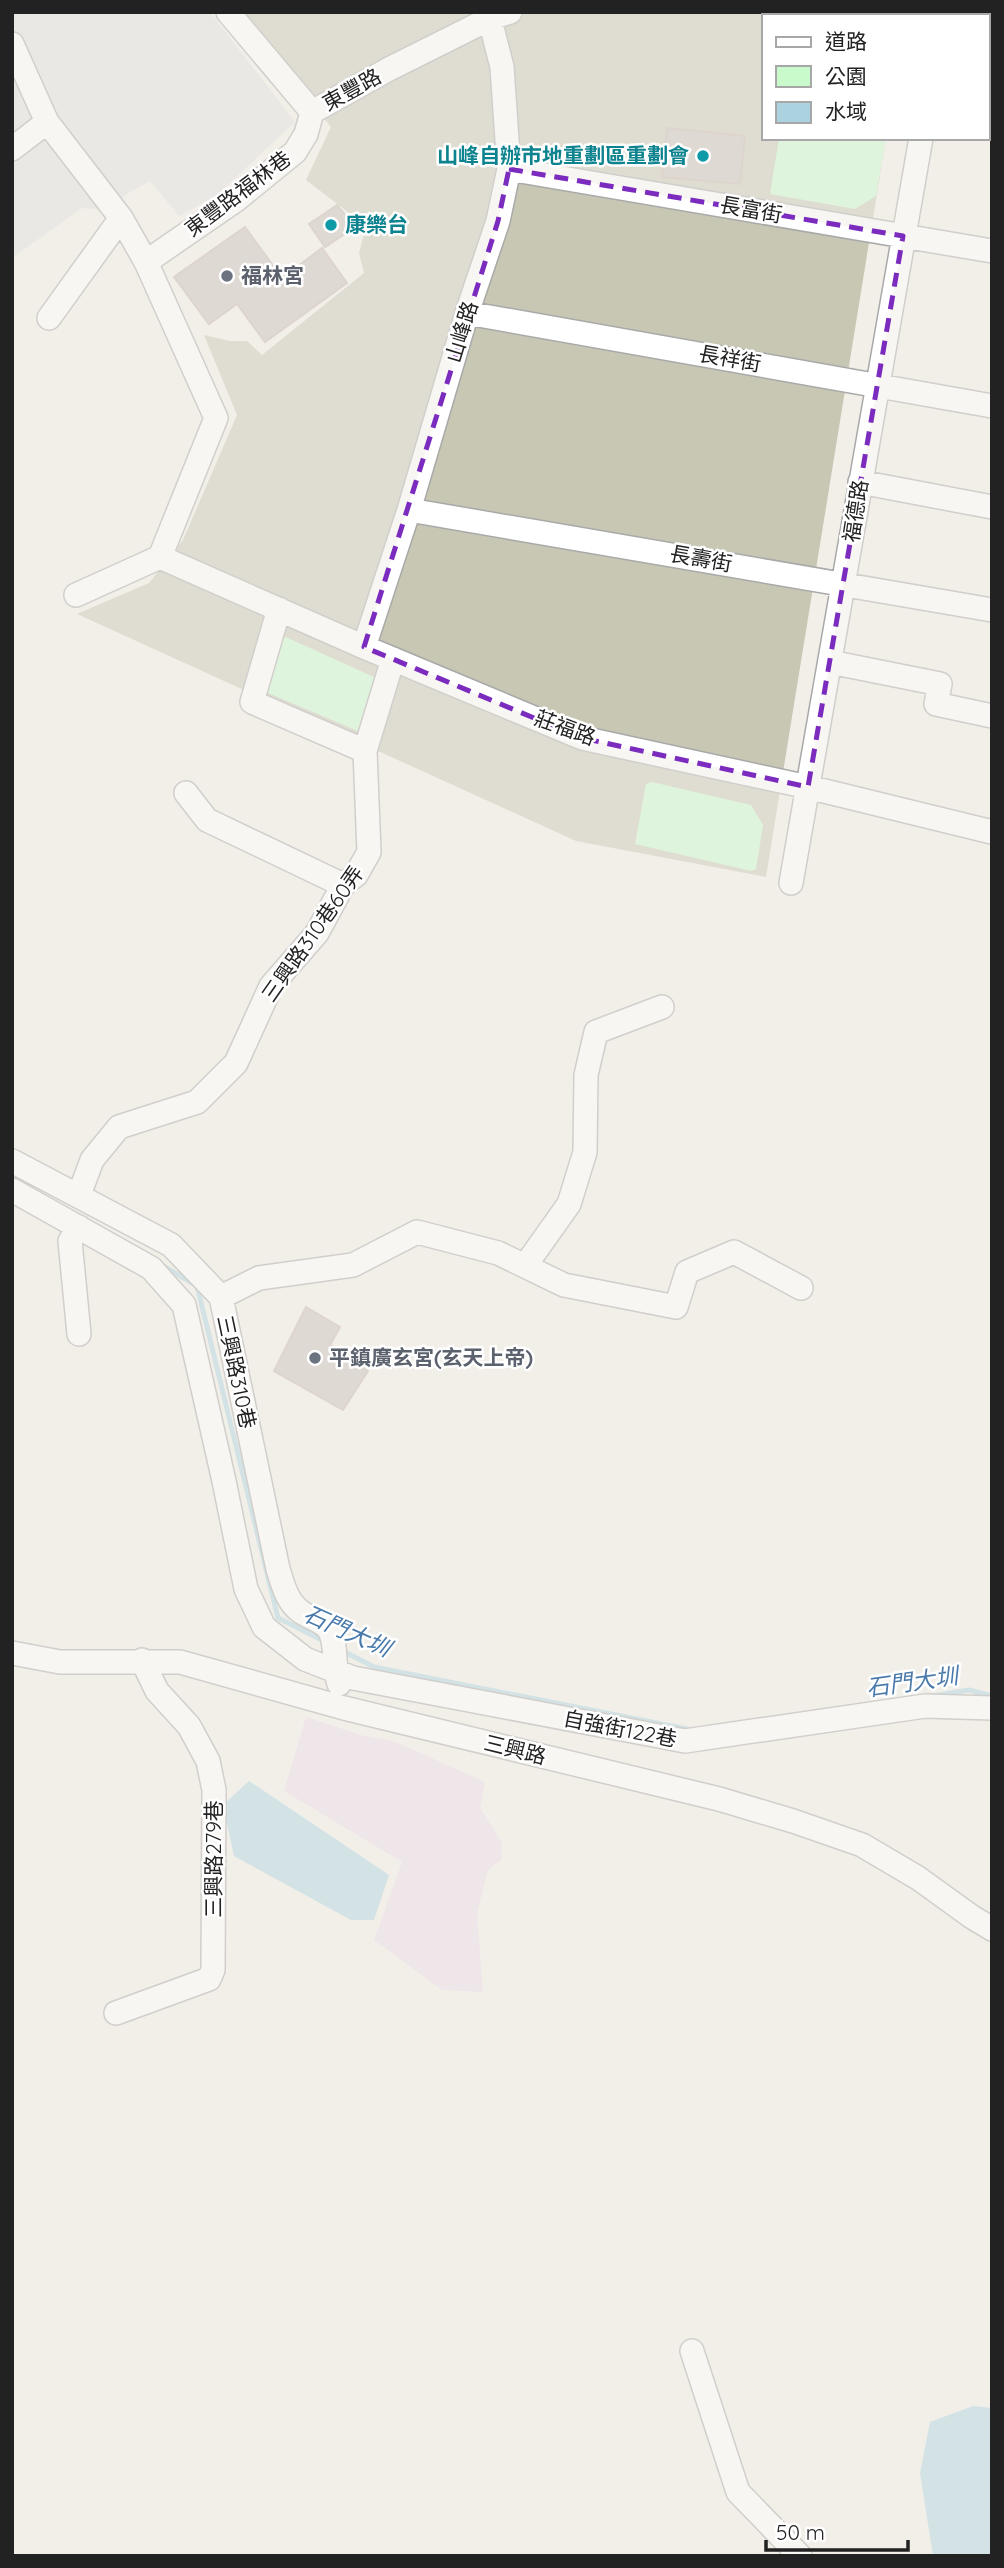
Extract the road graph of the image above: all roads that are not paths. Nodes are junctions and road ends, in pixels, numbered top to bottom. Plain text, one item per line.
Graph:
1 (228, 12) edge
2 (496, 14) edge
3 (12, 44) edge
4 (312, 112) junction
5 (47, 122) junction
6 (921, 140) edge
7 (12, 149) edge
8 (509, 169) junction
9 (121, 218) junction
10 (903, 236) junction
11 (992, 251) edge
12 (146, 262) junction
13 (467, 313) junction
14 (49, 318) dead end
15 (877, 385) junction
16 (992, 406) edge
17 (860, 482) junction
18 (992, 506) edge
19 (409, 510) junction
20 (160, 556) junction
21 (844, 583) junction
22 (76, 595) dead end
23 (279, 609) junction
24 (992, 610) edge
25 (364, 646) junction
26 (393, 659) junction
27 (830, 662) junction
28 (992, 716) edge
29 (365, 751) junction
30 (808, 787) junction
31 (186, 793) dead end
32 (992, 832) edge
33 (792, 883) dead end
34 (343, 885) junction
35 (662, 1007) dead end
36 (12, 1161) edge
37 (12, 1190) edge
38 (79, 1195) junction
39 (79, 1227) junction
40 (525, 1266) junction
41 (802, 1288) dead end
42 (221, 1297) junction
43 (79, 1335) dead end
44 (12, 1653) edge
45 (142, 1660) junction
46 (334, 1670) junction
47 (344, 1708) junction
48 (992, 1708) edge
49 (992, 1929) edge
50 (116, 2013) dead end
51 (692, 2351) dead end
52 (800, 2556) edge

1 - 4 street, 東豐路
2 - 4 street, 東豐路
2 - 8 street, 山峰路
3 - 5 street
4 - 12 street, 東豐路福林巷
5 - 7 street
5 - 9 street
6 - 10 street, 福德路
8 - 10 street, 長富街
8 - 13 street, 山峰路
9 - 12 street
9 - 14 street
10 - 11 street, 長富街
10 - 15 street, 福德路
12 - 20 street
13 - 15 street, 長祥街
13 - 19 street, 山峰路
15 - 16 street, 長祥街
15 - 17 street, 福德路
17 - 18 street
17 - 21 street, 福德路
19 - 21 street, 長壽街
19 - 25 street, 山峰路
20 - 22 street
20 - 23 street, 莊福路
21 - 24 street, 長壽街
21 - 27 street, 福德路
23 - 25 street, 莊福路
23 - 29 street
25 - 26 street, 莊福路
26 - 29 street, 三興路310巷60弄
26 - 30 street, 莊福路
27 - 28 street
27 - 30 street, 福德路
29 - 34 street, 三興路310巷60弄
30 - 32 street, 莊福路
30 - 33 street, 福德路
31 - 34 street
34 - 38 street, 三興路310巷60弄
35 - 40 street
36 - 38 street, 三興路310巷
37 - 39 street, 三興路310巷
38 - 42 street, 三興路310巷
39 - 43 street
39 - 46 street, 三興路310巷
40 - 41 street
40 - 42 street
42 - 46 street, 三興路310巷
44 - 45 street, 三興路
45 - 47 street, 三興路
45 - 50 street, 三興路279巷
46 - 47 street, 三興路310巷
46 - 48 street, 自強街122巷
47 - 49 street, 三興路
51 - 52 street

